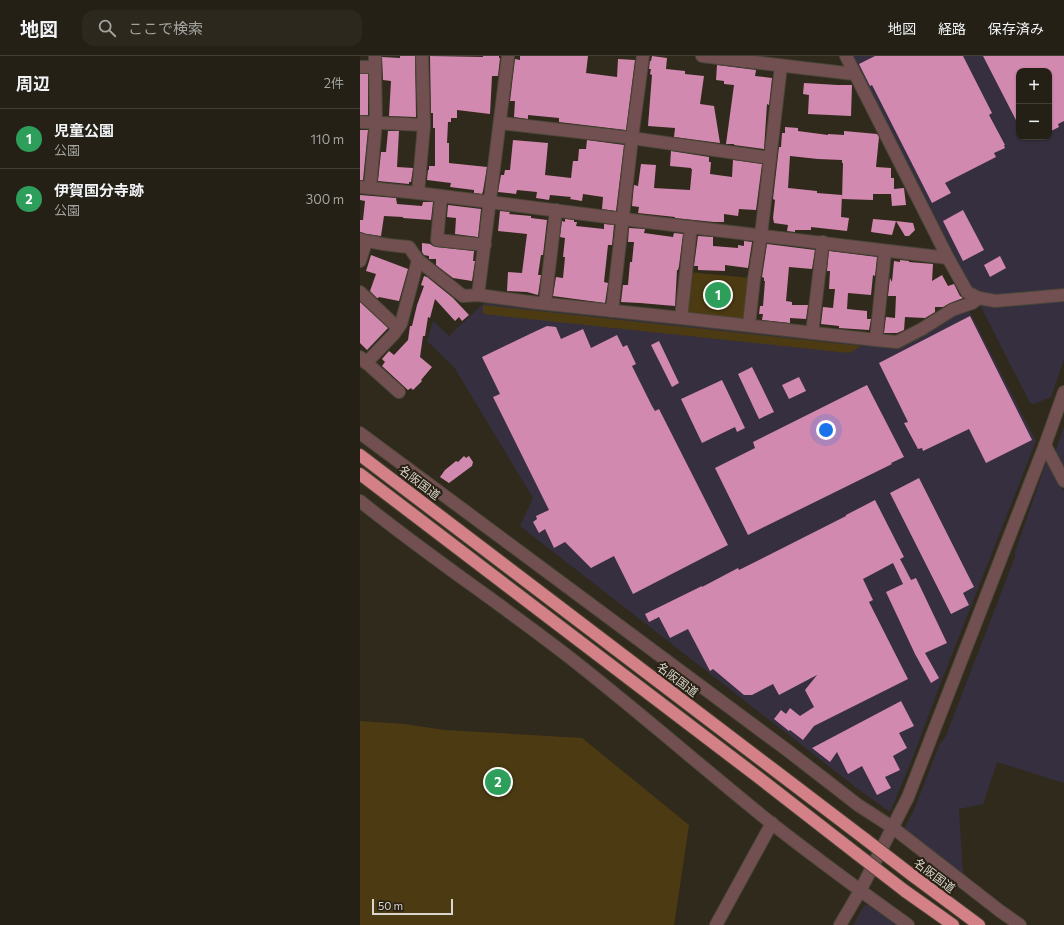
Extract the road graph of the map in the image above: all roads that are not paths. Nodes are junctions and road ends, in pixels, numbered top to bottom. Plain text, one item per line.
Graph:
1 (422, 56) edge
2 (508, 56) edge
3 (643, 56) edge
4 (702, 56) edge
5 (846, 56) edge
6 (375, 62) edge
7 (781, 66) junction
8 (360, 67) edge
9 (854, 74) junction
10 (360, 122) edge
11 (376, 122) junction
12 (500, 123) junction
13 (424, 125) junction
14 (632, 138) junction
15 (770, 158) junction
16 (365, 187) edge
17 (418, 193) junction
18 (441, 196) junction
19 (490, 202) junction
20 (556, 210) junction
21 (623, 219) junction
22 (691, 226) junction
23 (761, 235) junction
24 (363, 241) edge
25 (823, 242) junction
26 (485, 245) junction
27 (886, 251) junction
28 (948, 258) junction
29 (418, 260) junction
30 (360, 261) edge
31 (360, 292) edge
32 (478, 295) junction
33 (1064, 295) edge
34 (979, 298) junction
35 (545, 303) junction
36 (612, 311) junction
37 (681, 318) junction
38 (749, 325) junction
39 (398, 328) junction
40 (812, 333) junction
41 (876, 340) junction
42 (363, 360) edge
43 (399, 392) dead end
44 (1064, 392) edge
45 (360, 433) edge
46 (1045, 445) junction
47 (360, 454) edge
48 (360, 474) edge
49 (1064, 481) edge
50 (360, 501) edge
51 (772, 823) junction
52 (892, 827) junction
53 (860, 891) junction
54 (716, 925) edge
55 (840, 925) edge
56 (908, 925) edge
57 (952, 925) edge
58 (980, 925) edge
59 (1020, 925) edge

1 - 13 street
2 - 12 street
3 - 14 street
4 - 7 street
5 - 9 street
6 - 8 street
6 - 11 street
7 - 9 street
7 - 15 street
9 - 28 street
10 - 11 street
11 - 13 street
11 - 16 street
12 - 14 street
12 - 19 street
13 - 17 street
14 - 15 street
14 - 21 street
15 - 23 street
16 - 17 street
17 - 18 street
18 - 19 street
18 - 26 street
19 - 20 street
19 - 26 street
20 - 21 street
20 - 35 street
21 - 22 street
21 - 36 street
22 - 23 street
22 - 37 street
23 - 25 street
23 - 38 street
24 - 29 street
24 - 30 street
25 - 27 street
25 - 40 street
26 - 32 street
27 - 28 street
27 - 41 street
28 - 34 street
29 - 32 street
29 - 39 street
31 - 39 street
32 - 35 street
33 - 34 street
34 - 41 street
35 - 36 street
36 - 37 street
37 - 38 street
38 - 40 street
39 - 42 street
40 - 41 street
42 - 43 street
44 - 46 street
45 - 52 street
46 - 49 street
46 - 52 street
47 - 58 highway, 名阪国道, bridge
48 - 57 highway, bridge
50 - 51 street
51 - 53 street
51 - 54 street
52 - 53 street
52 - 59 street
53 - 55 street
53 - 56 street

